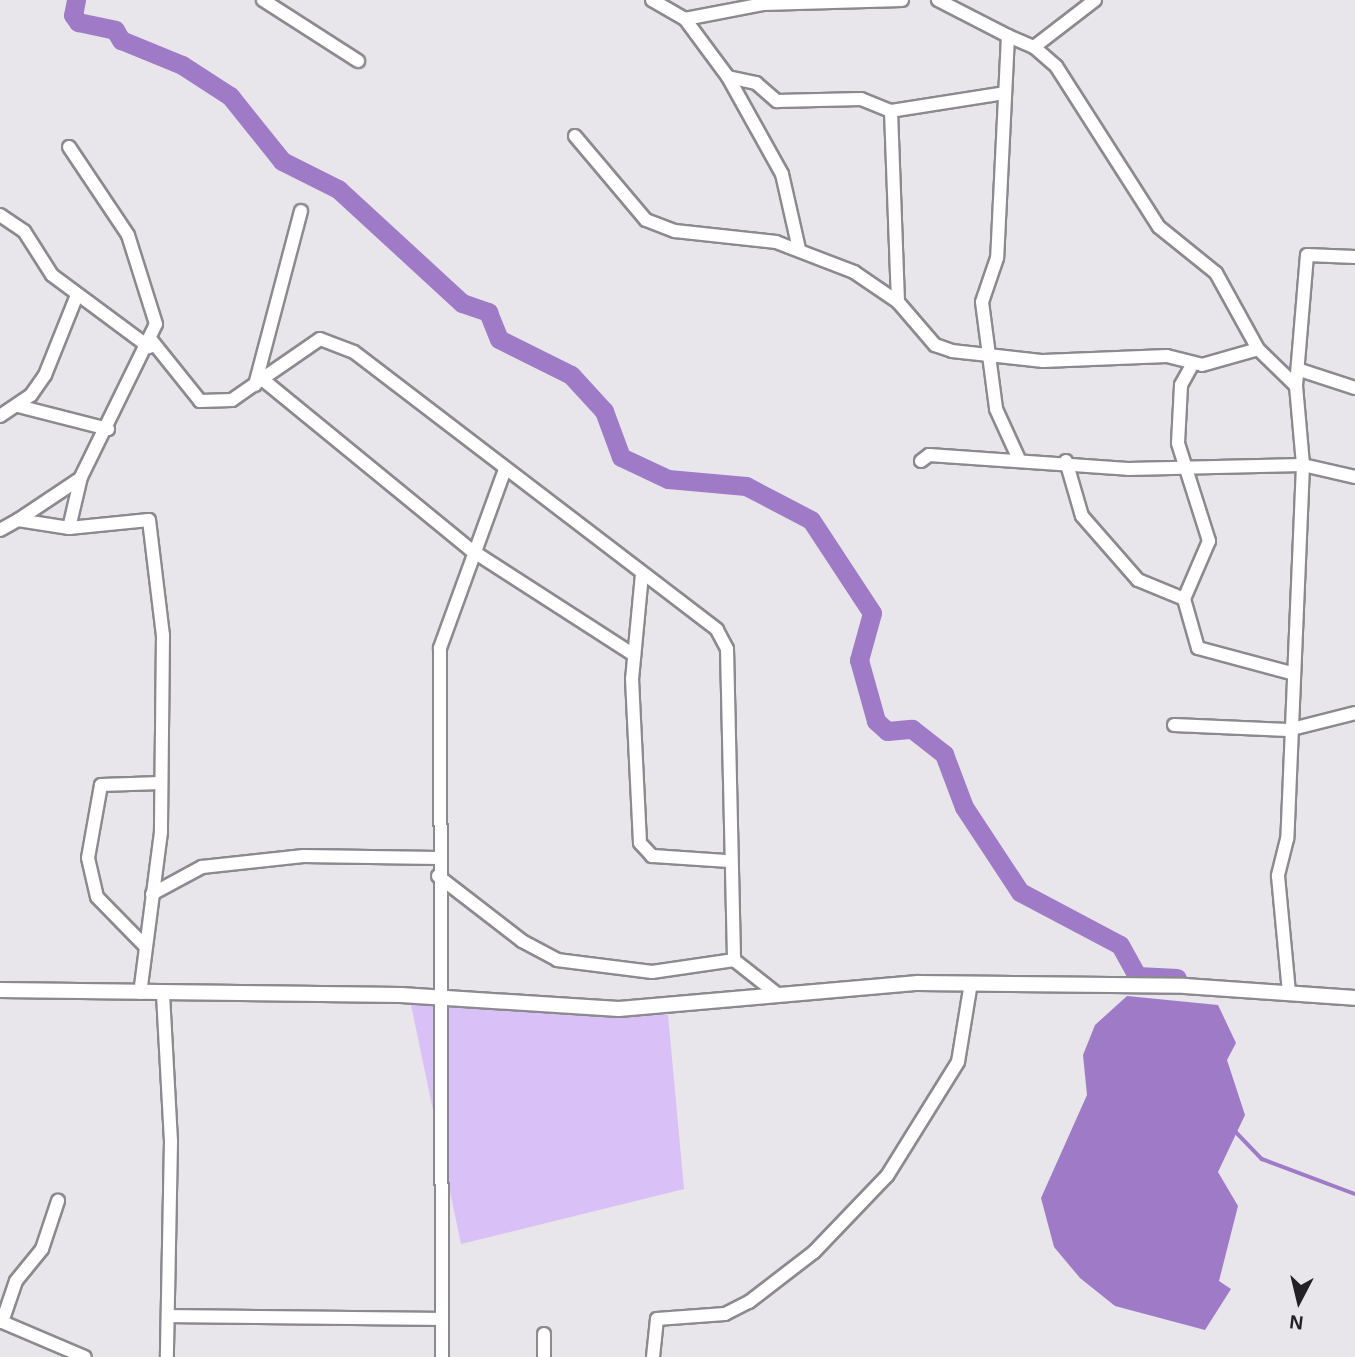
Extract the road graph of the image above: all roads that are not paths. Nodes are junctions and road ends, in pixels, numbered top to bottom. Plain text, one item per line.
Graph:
1 (263, 0) edge
2 (652, 0) edge
3 (902, 0) edge
4 (938, 0) edge
5 (1095, 0) edge
6 (685, 19) junction
7 (1007, 36) junction
8 (1034, 47) junction
9 (358, 61) dead end
10 (728, 77) junction
11 (1005, 93) junction
12 (891, 111) junction
13 (575, 136) dead end
14 (69, 147) dead end
15 (301, 211) dead end
16 (0, 215) edge
17 (799, 249) junction
18 (1355, 257) edge
19 (77, 295) junction
20 (898, 302) junction
21 (151, 344) junction
22 (1258, 349) junction
23 (991, 354) junction
24 (1193, 363) junction
25 (1300, 370) junction
26 (258, 382) junction
27 (1296, 386) junction
28 (1355, 388) edge
29 (18, 406) junction
30 (0, 416) edge
31 (108, 429) junction
32 (1018, 457) junction
33 (920, 461) dead end
34 (1066, 461) junction
35 (1303, 465) junction
36 (1186, 468) junction
37 (505, 469) junction
38 (81, 477) junction
39 (1355, 477) edge
40 (18, 520) junction
41 (69, 528) junction
42 (0, 530) edge
43 (471, 550) junction
44 (642, 574) junction
45 (1184, 599) junction
46 (634, 655) junction
47 (1291, 673) junction
48 (1352, 716) edge
49 (1174, 725) dead end
50 (1288, 730) junction
51 (161, 783) junction
52 (438, 858) junction
53 (727, 860) junction
54 (438, 876) junction
55 (152, 894) junction
56 (144, 945) junction
57 (734, 960) junction
58 (971, 983) junction
59 (0, 990) edge
60 (140, 993) junction
61 (1289, 993) junction
62 (163, 994) junction
63 (777, 994) junction
64 (436, 998) junction
65 (1355, 998) edge
66 (58, 1201) dead end
67 (170, 1316) junction
68 (440, 1319) junction
69 (1, 1322) edge
70 (544, 1334) dead end
71 (85, 1357) edge
72 (167, 1357) edge
73 (442, 1357) edge
74 (544, 1357) edge
75 (653, 1357) edge

1 - 9 street
2 - 6 street
3 - 6 street
4 - 7 street
5 - 8 street
6 - 10 street
7 - 8 street
7 - 11 street
8 - 22 street
10 - 12 street
10 - 17 street
11 - 12 street
11 - 23 street
12 - 20 street
13 - 17 street
14 - 21 street
15 - 26 street
16 - 19 street
17 - 20 street
18 - 25 street
19 - 21 street
19 - 29 street
20 - 23 street
21 - 26 street
21 - 31 street
22 - 24 street
22 - 27 street
23 - 24 street
23 - 32 street
24 - 36 street
25 - 27 street
25 - 28 street
26 - 37 street
26 - 43 street
27 - 35 street
29 - 30 street
29 - 31 street
31 - 38 street
32 - 33 street
32 - 34 street
34 - 36 street
34 - 45 street
35 - 36 street
35 - 39 street
35 - 47 street
36 - 45 street
37 - 43 street
37 - 44 street
38 - 40 street
38 - 41 street
40 - 41 street
40 - 42 street
41 - 51 street
43 - 46 street
43 - 52 street
44 - 46 street
44 - 53 street
45 - 47 street
46 - 53 street
47 - 50 street
48 - 50 street
49 - 50 street
50 - 61 street
51 - 55 street
51 - 56 street
52 - 54 street
52 - 55 street
53 - 57 street
54 - 57 street
54 - 64 street
55 - 56 street
56 - 60 street
57 - 63 street
58 - 61 street
58 - 63 street
58 - 75 street
59 - 60 street
60 - 62 street
61 - 65 street
62 - 64 street
62 - 67 street
63 - 64 street
64 - 68 street
66 - 69 street
67 - 68 street
67 - 72 street
68 - 73 street
69 - 71 street
70 - 74 street

